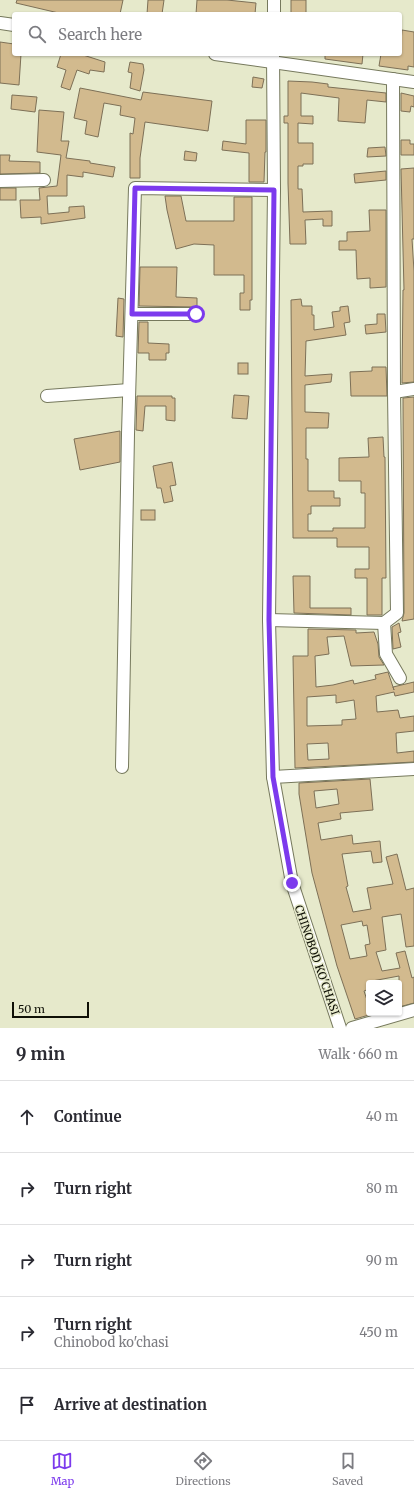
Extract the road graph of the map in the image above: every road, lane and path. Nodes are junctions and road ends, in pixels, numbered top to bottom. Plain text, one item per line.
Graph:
1 (274, 0) edge
2 (274, 12) edge
3 (0, 23) edge
4 (12, 25) edge
5 (244, 56) edge
6 (273, 58) edge
7 (394, 79) junction
8 (414, 82) edge
9 (44, 180) dead end
10 (0, 182) edge
11 (274, 190) junction
12 (132, 314) junction
13 (196, 314) dead end
14 (414, 388) edge
15 (130, 390) junction
16 (394, 392) junction
17 (47, 396) dead end
18 (269, 620) junction
19 (384, 623) junction
20 (400, 678) dead end
21 (122, 767) dead end
22 (414, 769) edge
23 (273, 777) junction
24 (414, 1010) edge
25 (340, 1028) edge
26 (352, 1028) edge

1 - 2 street
3 - 4 street
5 - 6 street
6 - 7 street
6 - 11 street, CHINOBOD KO'CHASI
7 - 8 street
7 - 16 street
9 - 10 street
11 - 12 street
11 - 18 street, CHINOBOD KO'CHASI
12 - 13 street
12 - 15 street
14 - 16 street
15 - 17 street
15 - 21 street
16 - 19 street
18 - 19 street
18 - 23 street, CHINOBOD KO'CHASI
19 - 20 street
22 - 23 street
23 - 25 street, CHINOBOD KO'CHASI
24 - 26 street

